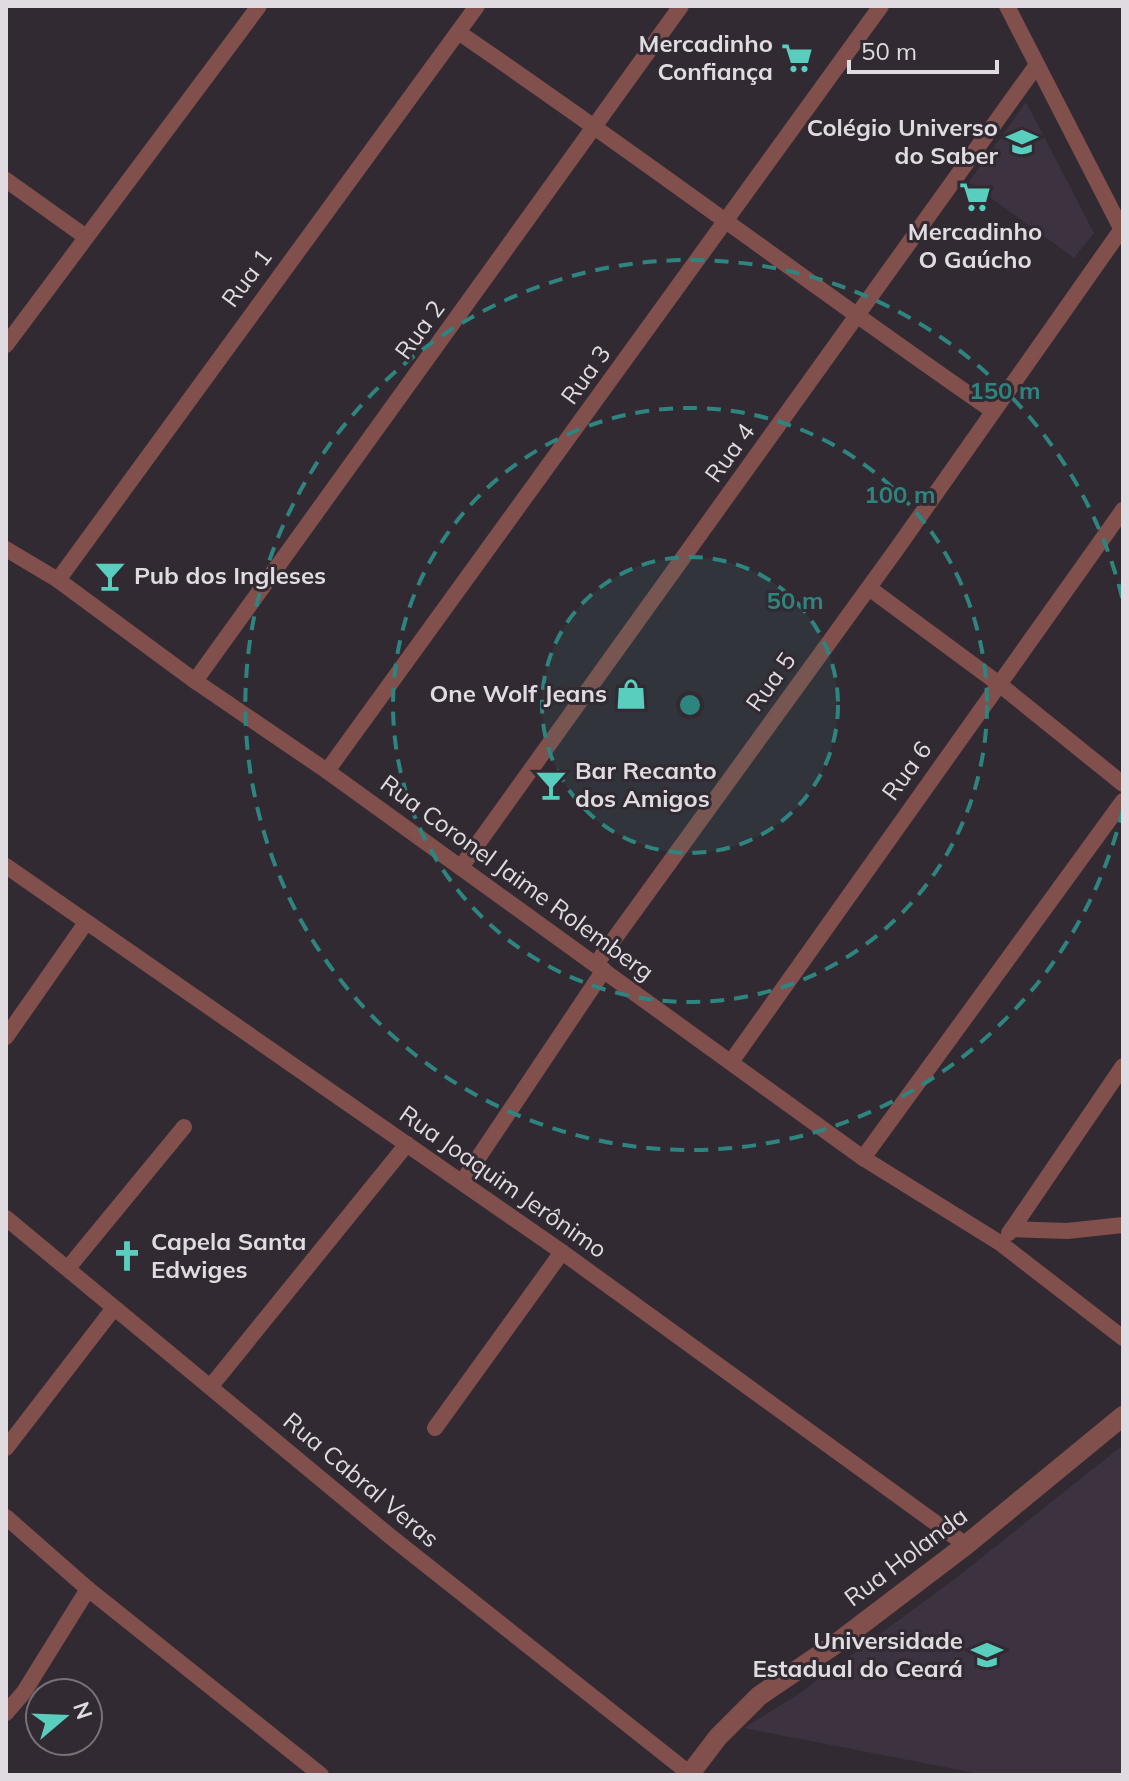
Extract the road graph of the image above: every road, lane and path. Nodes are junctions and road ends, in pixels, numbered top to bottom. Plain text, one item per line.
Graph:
1 (259, 6) edge
2 (477, 6) edge
3 (681, 6) edge
4 (881, 6) edge
5 (1007, 6) edge
6 (458, 32) junction
7 (1036, 66) junction
8 (595, 126) junction
9 (6, 180) edge
10 (725, 223) junction
11 (1122, 231) edge
12 (86, 237) junction
13 (858, 318) junction
14 (6, 345) edge
15 (993, 411) junction
16 (1123, 510) edge
17 (6, 549) edge
18 (58, 580) junction
19 (869, 588) junction
20 (195, 681) junction
21 (999, 684) junction
22 (327, 771) junction
23 (1123, 784) edge
24 (1123, 801) edge
25 (6, 866) edge
26 (461, 867) junction
27 (85, 924) junction
28 (600, 967) junction
29 (6, 1037) edge
30 (731, 1062) junction
31 (1123, 1066) edge
32 (184, 1127) dead end
33 (407, 1144) junction
34 (863, 1158) junction
35 (462, 1182) junction
36 (6, 1218) edge
37 (1123, 1225) edge
38 (1012, 1229) junction
39 (1000, 1243) junction
40 (562, 1252) junction
41 (68, 1268) junction
42 (114, 1308) junction
43 (1123, 1338) edge
44 (211, 1386) junction
45 (1123, 1416) edge
46 (435, 1428) dead end
47 (6, 1448) edge
48 (6, 1517) edge
49 (966, 1545) junction
50 (88, 1589) junction
51 (33, 1677) edge
52 (6, 1690) edge
53 (24, 1692) joint
54 (6, 1713) edge
55 (690, 1774) edge
56 (321, 1775) edge

1 - 12 street
2 - 6 street, Rua 1
3 - 8 street, Rua 2
4 - 10 street, Rua 3
5 - 7 street
6 - 8 street
6 - 18 street, Rua 1
7 - 11 street
7 - 13 street, Rua 4
8 - 10 street
8 - 20 street, Rua 2
9 - 12 street
10 - 13 street
10 - 22 street, Rua 3
11 - 15 street, Rua 5
12 - 14 street
13 - 15 street
13 - 26 street, Rua 4
15 - 19 street, Rua 5
16 - 21 street, Rua 6
17 - 18 street, Rua Coronel Jaime Rolemberg
18 - 20 street, Rua Coronel Jaime Rolemberg
19 - 21 street
19 - 28 street, Rua 5
20 - 22 street, Rua Coronel Jaime Rolemberg
21 - 23 street
21 - 30 street, Rua 6
22 - 26 street, Rua Coronel Jaime Rolemberg
24 - 34 street
25 - 27 street, Rua Joaquim Jerônimo
26 - 28 street, Rua Coronel Jaime Rolemberg
27 - 29 street
27 - 33 street, Rua Joaquim Jerônimo
28 - 30 street, Rua Coronel Jaime Rolemberg
28 - 35 street, Rua 5
30 - 34 street, Rua Coronel Jaime Rolemberg
31 - 38 street
32 - 41 street
33 - 35 street, Rua Joaquim Jerônimo
33 - 44 street
34 - 39 street, Rua Coronel Jaime Rolemberg
35 - 40 street, Rua Joaquim Jerônimo
36 - 41 street, Rua Cabral Veras
37 - 38 street
38 - 39 street
39 - 43 street, Rua Coronel Jaime Rolemberg
40 - 46 street
40 - 49 street, Rua Joaquim Jerônimo
41 - 42 street, Rua Cabral Veras
42 - 44 street, Rua Cabral Veras
42 - 47 street
44 - 55 street, Rua Cabral Veras
45 - 49 street, Rua Holanda
48 - 50 street
49 - 55 street, Rua Holanda
50 - 51 street
50 - 56 street
52 - 53 street
53 - 54 street

